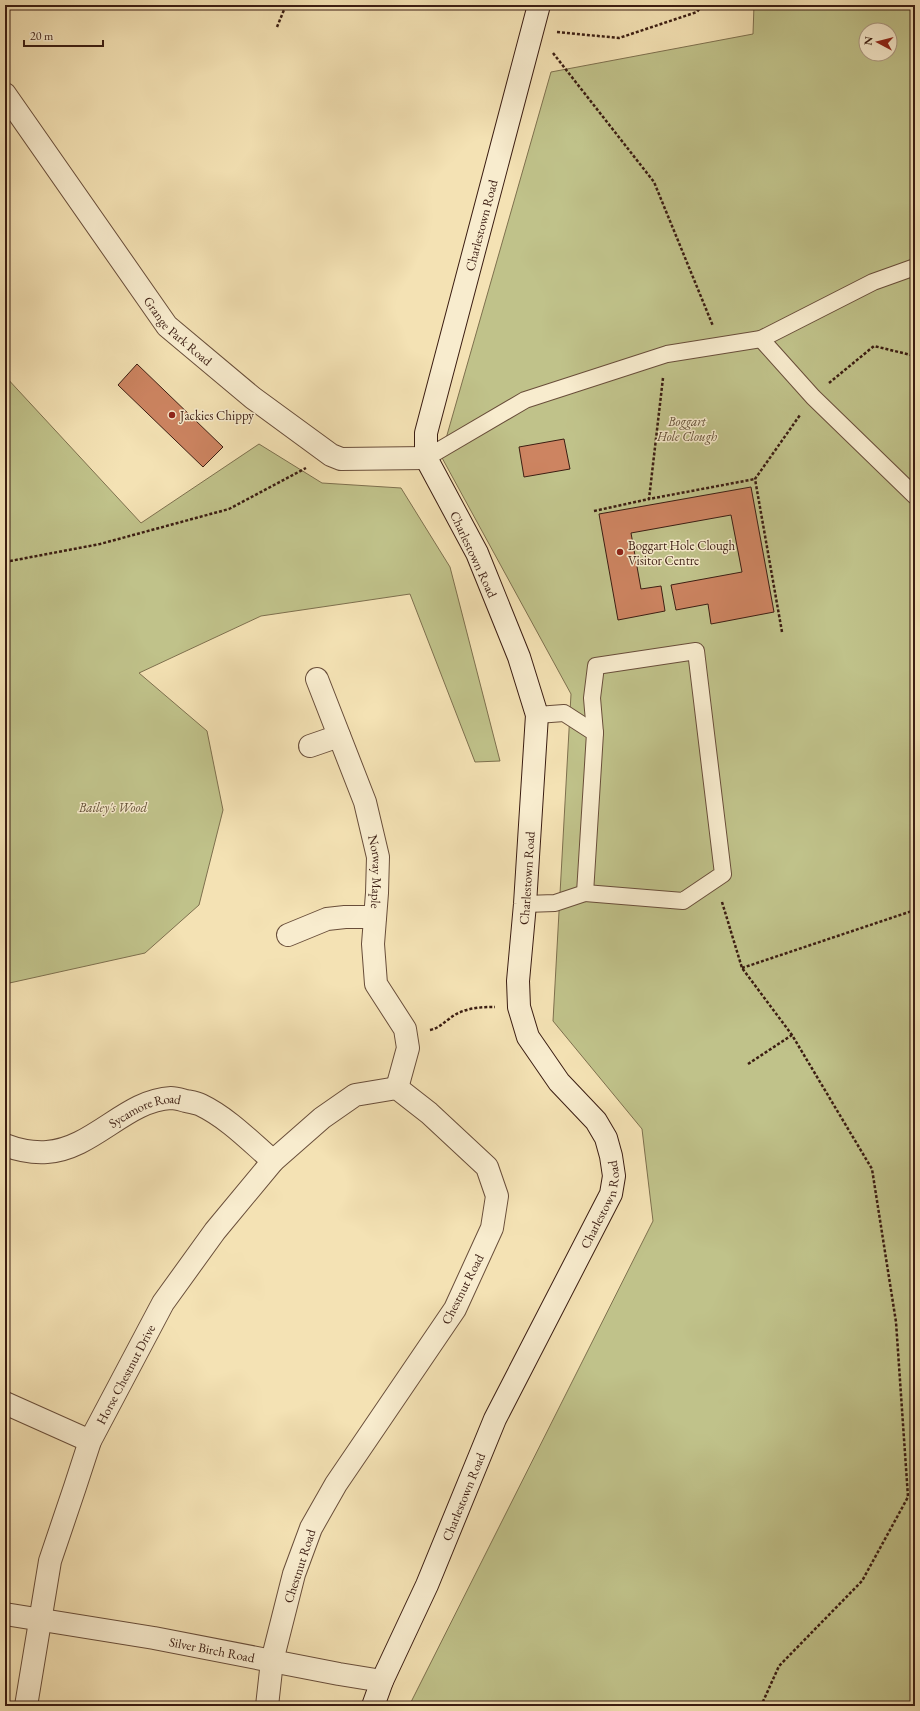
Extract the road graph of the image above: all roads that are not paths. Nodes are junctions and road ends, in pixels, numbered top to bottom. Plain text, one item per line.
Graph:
1 (539, 5) edge
2 (5, 94) edge
3 (915, 267) edge
4 (762, 339) junction
5 (426, 458) junction
6 (915, 496) edge
7 (317, 679) dead end
8 (537, 715) junction
9 (595, 733) junction
10 (339, 736) junction
11 (310, 746) dead end
12 (585, 893) junction
13 (525, 904) junction
14 (375, 917) junction
15 (288, 935) dead end
16 (397, 1088) junction
17 (5, 1145) edge
18 (273, 1161) junction
19 (5, 1403) edge
20 (90, 1442) junction
21 (5, 1614) edge
22 (40, 1620) junction
23 (272, 1661) junction
24 (382, 1681) junction
25 (26, 1706) edge
26 (267, 1706) edge
27 (373, 1706) edge

1 - 5 street, Charlestown Road
2 - 5 street, Grange Park Road
3 - 4 lane
4 - 5 lane
4 - 6 lane
5 - 8 street, Charlestown Road
7 - 10 street, Norway Maple
8 - 9 lane
8 - 13 street, Charlestown Road
9 - 12 lane
9 - 12 lane
10 - 11 street
10 - 14 street, Norway Maple
12 - 13 lane
13 - 24 street, Charlestown Road
14 - 15 street
14 - 16 street, Norway Maple
16 - 18 street
16 - 23 street, Chestnut Road
17 - 18 street, Sycamore Road
18 - 20 street, Horse Chestnut Drive
19 - 20 street
20 - 22 street, Horse Chestnut Drive
21 - 22 street, Silver Birch Road
22 - 23 street, Silver Birch Road
22 - 25 street, Horse Chestnut Drive
23 - 24 street, Silver Birch Road
23 - 26 street, Chestnut Road
24 - 27 street, Charlestown Road

